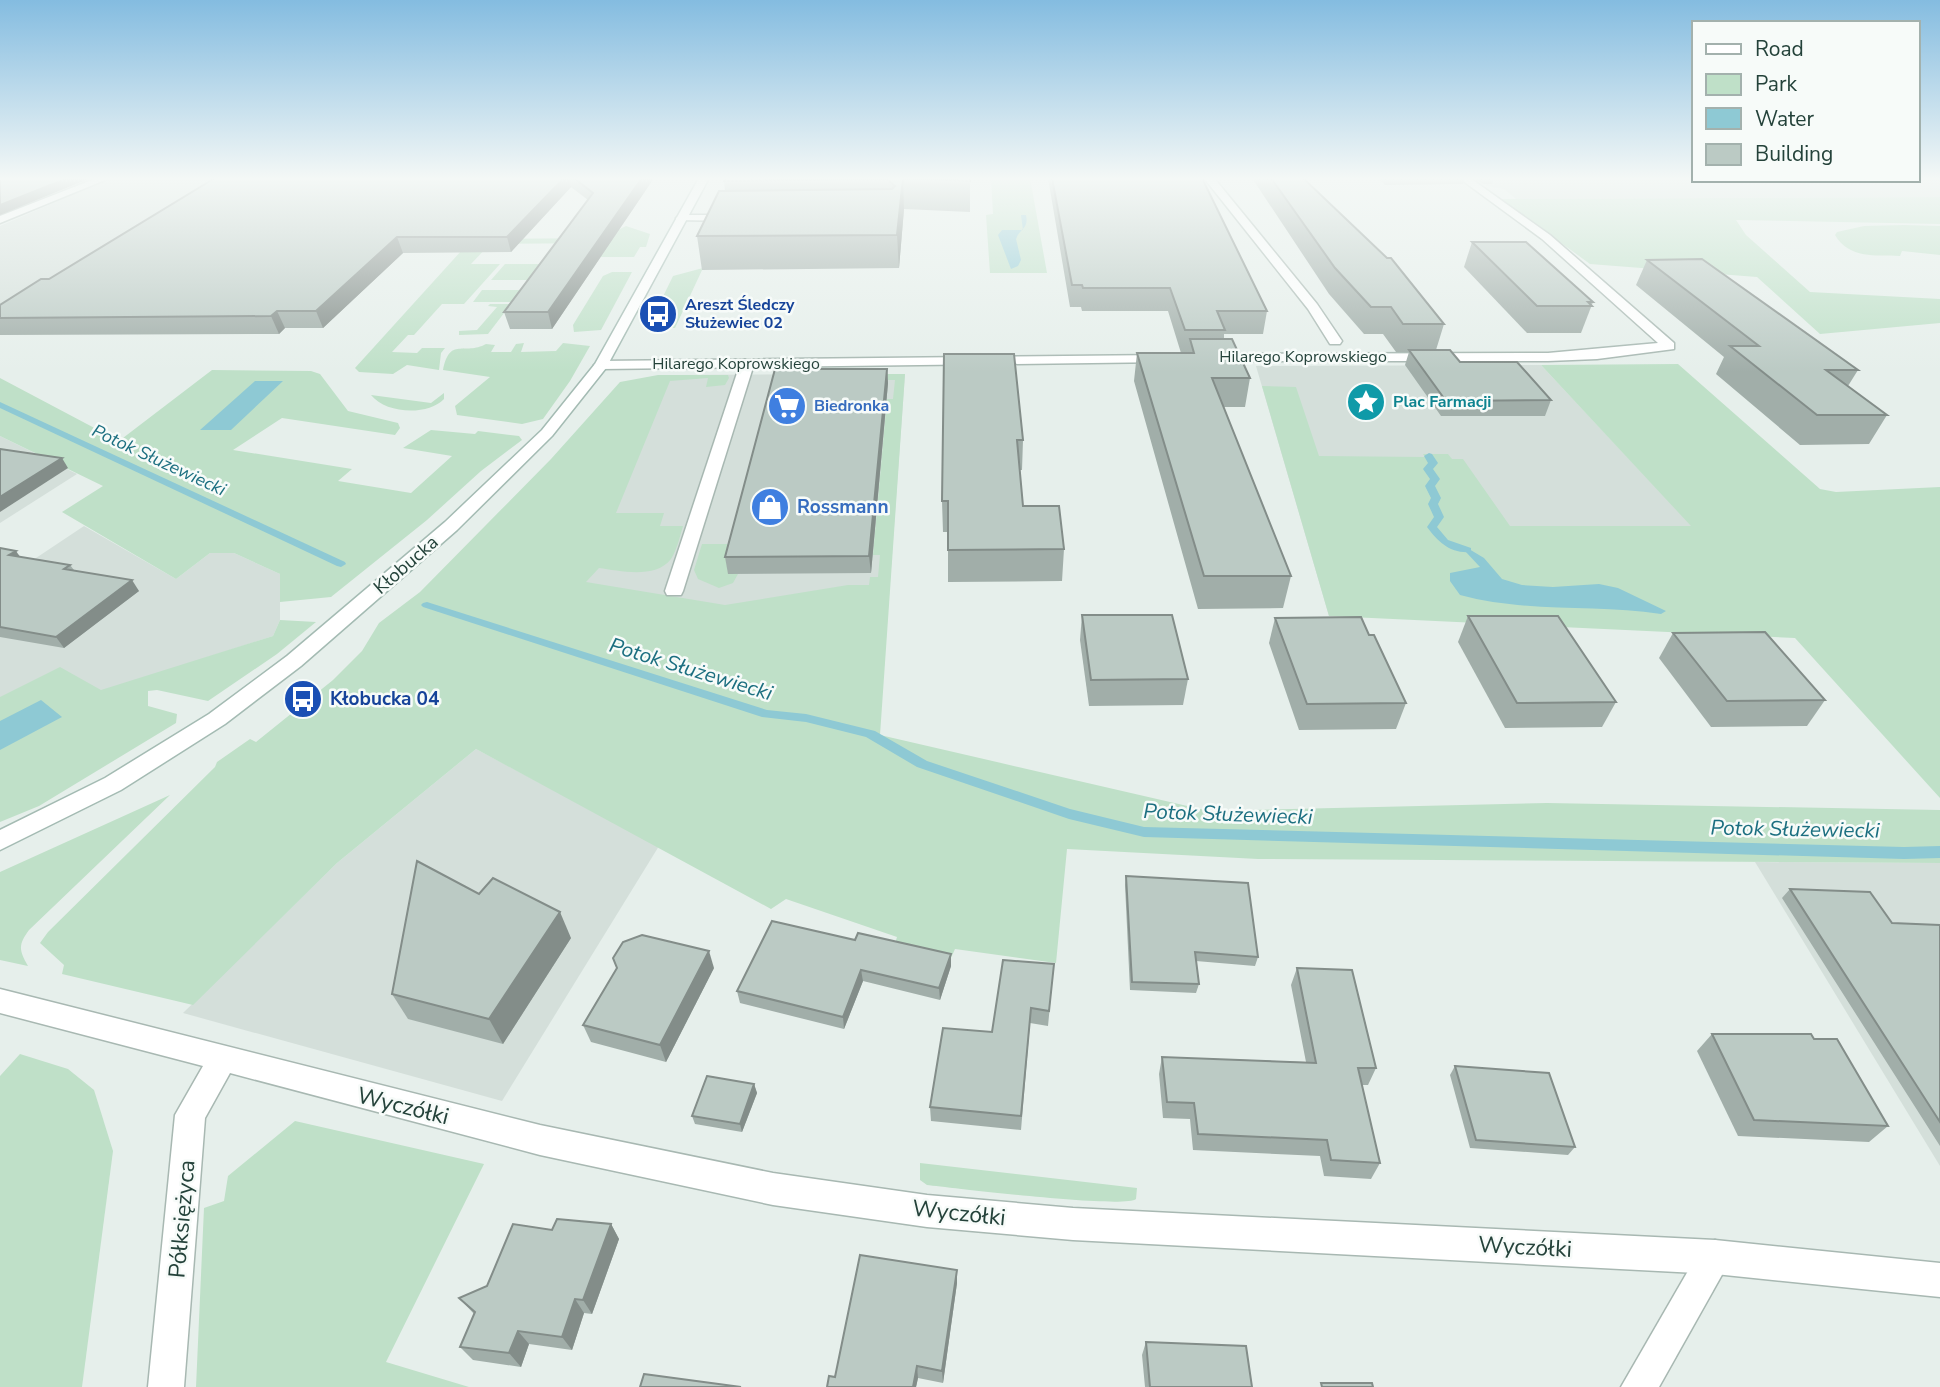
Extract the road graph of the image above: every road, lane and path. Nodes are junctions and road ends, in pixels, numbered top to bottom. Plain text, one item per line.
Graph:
1 (668, 243) edge
2 (1262, 243) edge
3 (1552, 243) edge
4 (1335, 341) dead end
5 (1202, 358) edge
6 (1181, 359) edge
7 (747, 364) junction
8 (601, 365) junction
9 (674, 591) dead end
10 (0, 841) edge
11 (0, 1001) edge
12 (222, 1060) junction
13 (1715, 1256) junction
14 (1940, 1280) edge
15 (166, 1387) edge
16 (1639, 1387) edge

1 - 8 street, Kłobucka
2 - 4 street
3 - 5 street, Hilarego Koprowskiego
6 - 7 street, Hilarego Koprowskiego
7 - 8 street, Hilarego Koprowskiego
7 - 9 street
8 - 10 street, Kłobucka
11 - 12 street, Wyczółki
12 - 13 street, Wyczółki
12 - 15 street, Półksiężyca
13 - 14 street, Wyczółki
13 - 16 street

